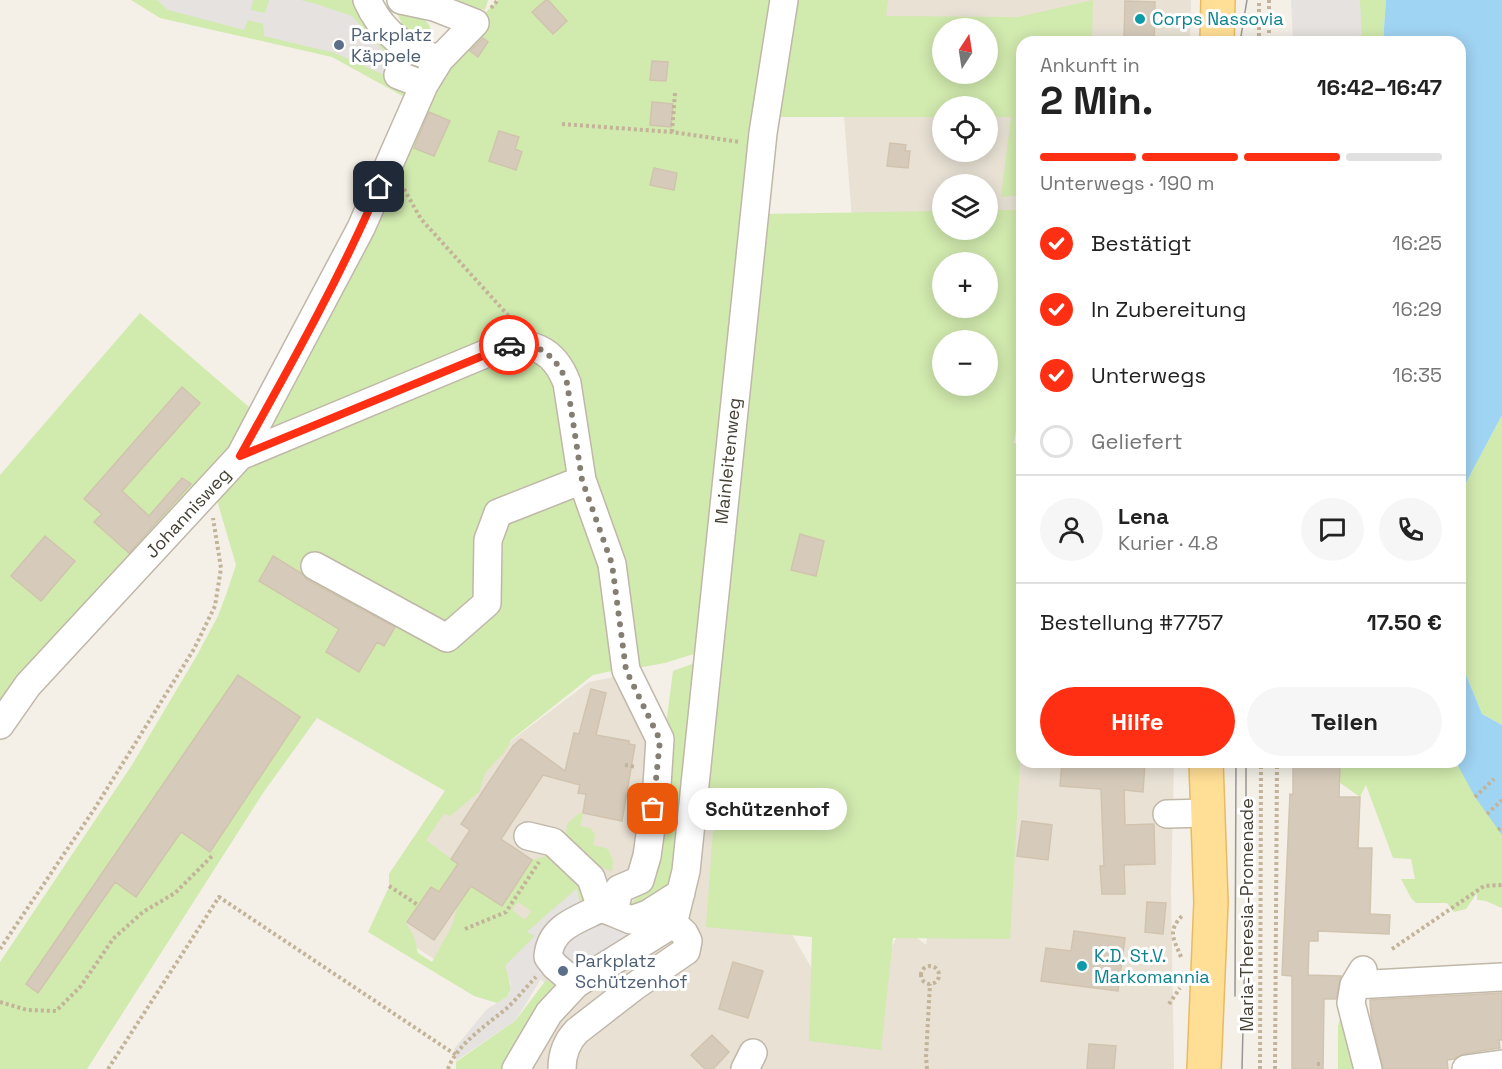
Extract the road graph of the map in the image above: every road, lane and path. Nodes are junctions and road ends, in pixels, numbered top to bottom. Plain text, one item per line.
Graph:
1 (367, 0) edge
2 (401, 0) edge
3 (784, 0) edge
4 (1218, 0) edge
5 (1259, 0) edge
6 (1269, 0) edge
7 (473, 12) edge
8 (1217, 36) edge
9 (1259, 36) edge
10 (1269, 36) edge
11 (440, 60) junction
12 (398, 75) dead end
13 (423, 85) junction
14 (675, 93) dead end
15 (562, 124) dead end
16 (672, 132) junction
17 (750, 143) dead end
18 (414, 207) dead end
19 (537, 347) junction
20 (240, 456) junction
21 (582, 480) junction
22 (206, 494) junction
23 (315, 566) dead end
24 (0, 725) edge
25 (1206, 768) edge
26 (1261, 768) edge
27 (1277, 768) edge
28 (1494, 779) dead end
29 (1475, 797) dead end
30 (1502, 800) edge
31 (1208, 813) junction
32 (1167, 814) dead end
33 (1487, 814) dead end
34 (540, 839) joint
35 (214, 854) dead end
36 (1502, 885) edge
37 (389, 886) dead end
38 (681, 894) junction
39 (418, 905) dead end
40 (608, 911) junction
41 (1184, 913) dead end
42 (672, 924) junction
43 (465, 929) dead end
44 (0, 949) edge
45 (1392, 949) dead end
46 (1182, 960) dead end
47 (555, 966) junction
48 (1502, 977) edge
49 (1182, 981) dead end
50 (576, 984) junction
51 (930, 984) junction
52 (0, 1002) edge
53 (1169, 1004) dead end
54 (456, 1055) junction
55 (1317, 1064) dead end
56 (1323, 1064) dead end
57 (1502, 1064) edge
58 (108, 1069) edge
59 (448, 1069) edge
60 (516, 1069) edge
61 (562, 1069) edge
62 (927, 1069) edge
63 (1201, 1069) edge
64 (1260, 1069) edge
65 (1275, 1069) edge
66 (1368, 1069) edge
67 (1466, 1069) edge

1 - 11 street
2 - 7 street
3 - 38 street, Mainleitenweg
4 - 8 main road
5 - 9 path
6 - 10 path
7 - 11 street, Johannisweg
11 - 13 street, Johannisweg
12 - 13 street
13 - 20 street, Johannisweg
14 - 16 path
15 - 16 path
16 - 17 path
18 - 19 path
19 - 20 street
19 - 21 street
20 - 22 street, Johannisweg
21 - 23 street
21 - 40 street
22 - 24 street, Johannisweg
22 - 44 path
25 - 31 main road
26 - 64 path, Maria-Theresia-Promenade
27 - 65 path, Maria-Theresia-Promenade
28 - 29 path
30 - 33 path
31 - 32 street
31 - 63 main road
34 - 40 street
34 - 43 path
35 - 52 path
36 - 45 path
37 - 39 path
38 - 40 street
38 - 42 street, Mainleitenweg
40 - 47 street
41 - 46 path
42 - 50 street
42 - 61 street
47 - 50 street
47 - 54 path
48 - 66 street
49 - 53 path
50 - 60 street
51 - 51 path
51 - 62 path
54 - 58 path
54 - 59 path
55 - 56 path
57 - 67 street

